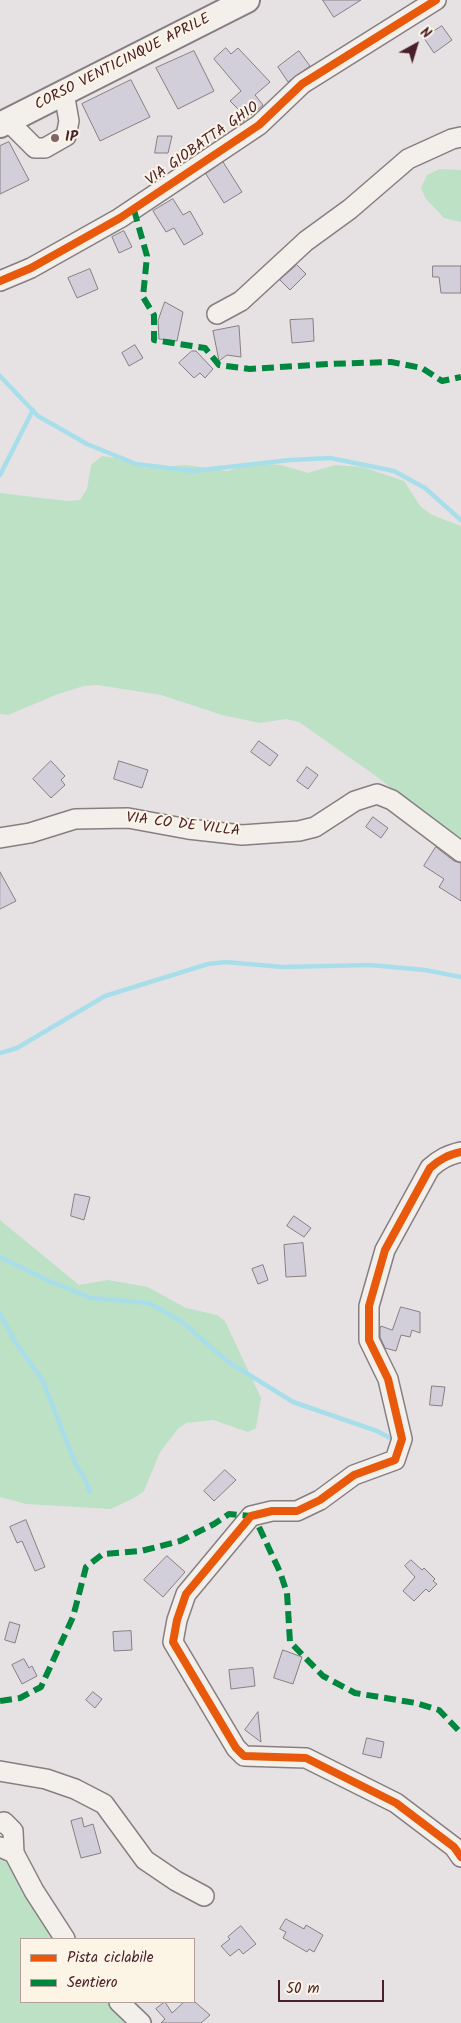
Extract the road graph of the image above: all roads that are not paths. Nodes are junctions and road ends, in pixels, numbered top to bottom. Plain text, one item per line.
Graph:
1 (247, 0) edge
2 (436, 0) edge
3 (64, 93) junction
4 (4, 123) edge
5 (461, 137) edge
6 (0, 281) edge
7 (217, 314) dead end
8 (0, 838) edge
9 (461, 852) edge
10 (461, 1152) edge
11 (0, 1771) edge
12 (0, 1823) edge
13 (7, 1850) edge
14 (461, 1857) edge
15 (204, 1896) dead end
16 (63, 1938) edge
17 (120, 2003) edge
18 (141, 2023) edge

1 - 3 main road, CORSO VENTICINQUE APRILE
2 - 6 street, VIA GIOBATTA GHIO
3 - 4 main road, CORSO VENTICINQUE APRILE
3 - 4 street
5 - 7 street
8 - 9 street, VIA CO DE VILLA
10 - 14 street
11 - 15 street
12 - 13 street
13 - 16 street
17 - 18 street

